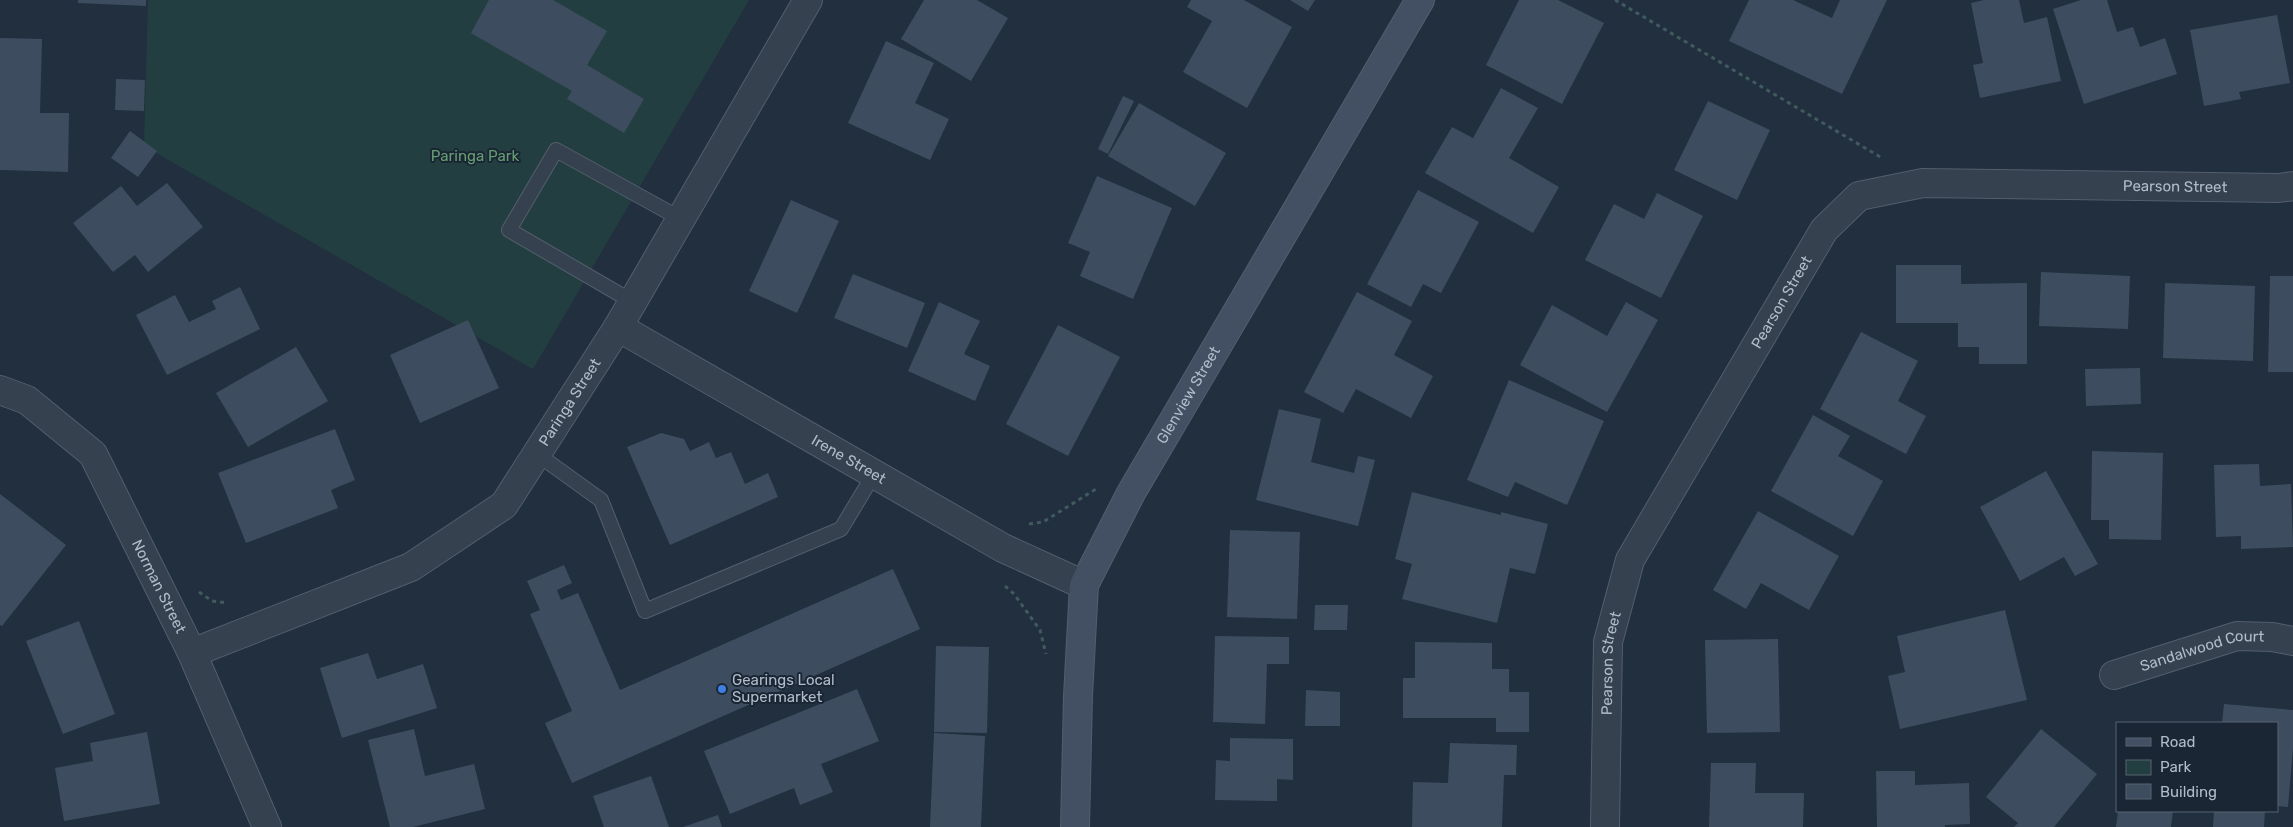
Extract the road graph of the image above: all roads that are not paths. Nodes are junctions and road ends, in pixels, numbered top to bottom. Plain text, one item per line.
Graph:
1 (808, 0) edge
2 (1420, 0) edge
3 (2293, 186) edge
4 (681, 219) junction
5 (633, 302) junction
6 (618, 328) junction
7 (0, 390) edge
8 (537, 454) junction
9 (874, 474) junction
10 (1084, 584) junction
11 (2293, 641) edge
12 (192, 653) junction
13 (2114, 675) dead end
14 (267, 827) edge
15 (1075, 827) edge
16 (1605, 827) edge

1 - 4 street, Paringa Street
2 - 10 street, Glenview Street
3 - 16 street, Pearson Street
4 - 5 street, Paringa Street
4 - 5 lane
5 - 6 street, Paringa Street
6 - 8 street, Paringa Street
6 - 9 street, Irene Street
7 - 12 street, Norman Street
8 - 9 lane
8 - 12 street, Paringa Street
9 - 10 street, Irene Street
10 - 15 street, Glenview Street
11 - 13 street, Sandalwood Court
12 - 14 street, Norman Street

